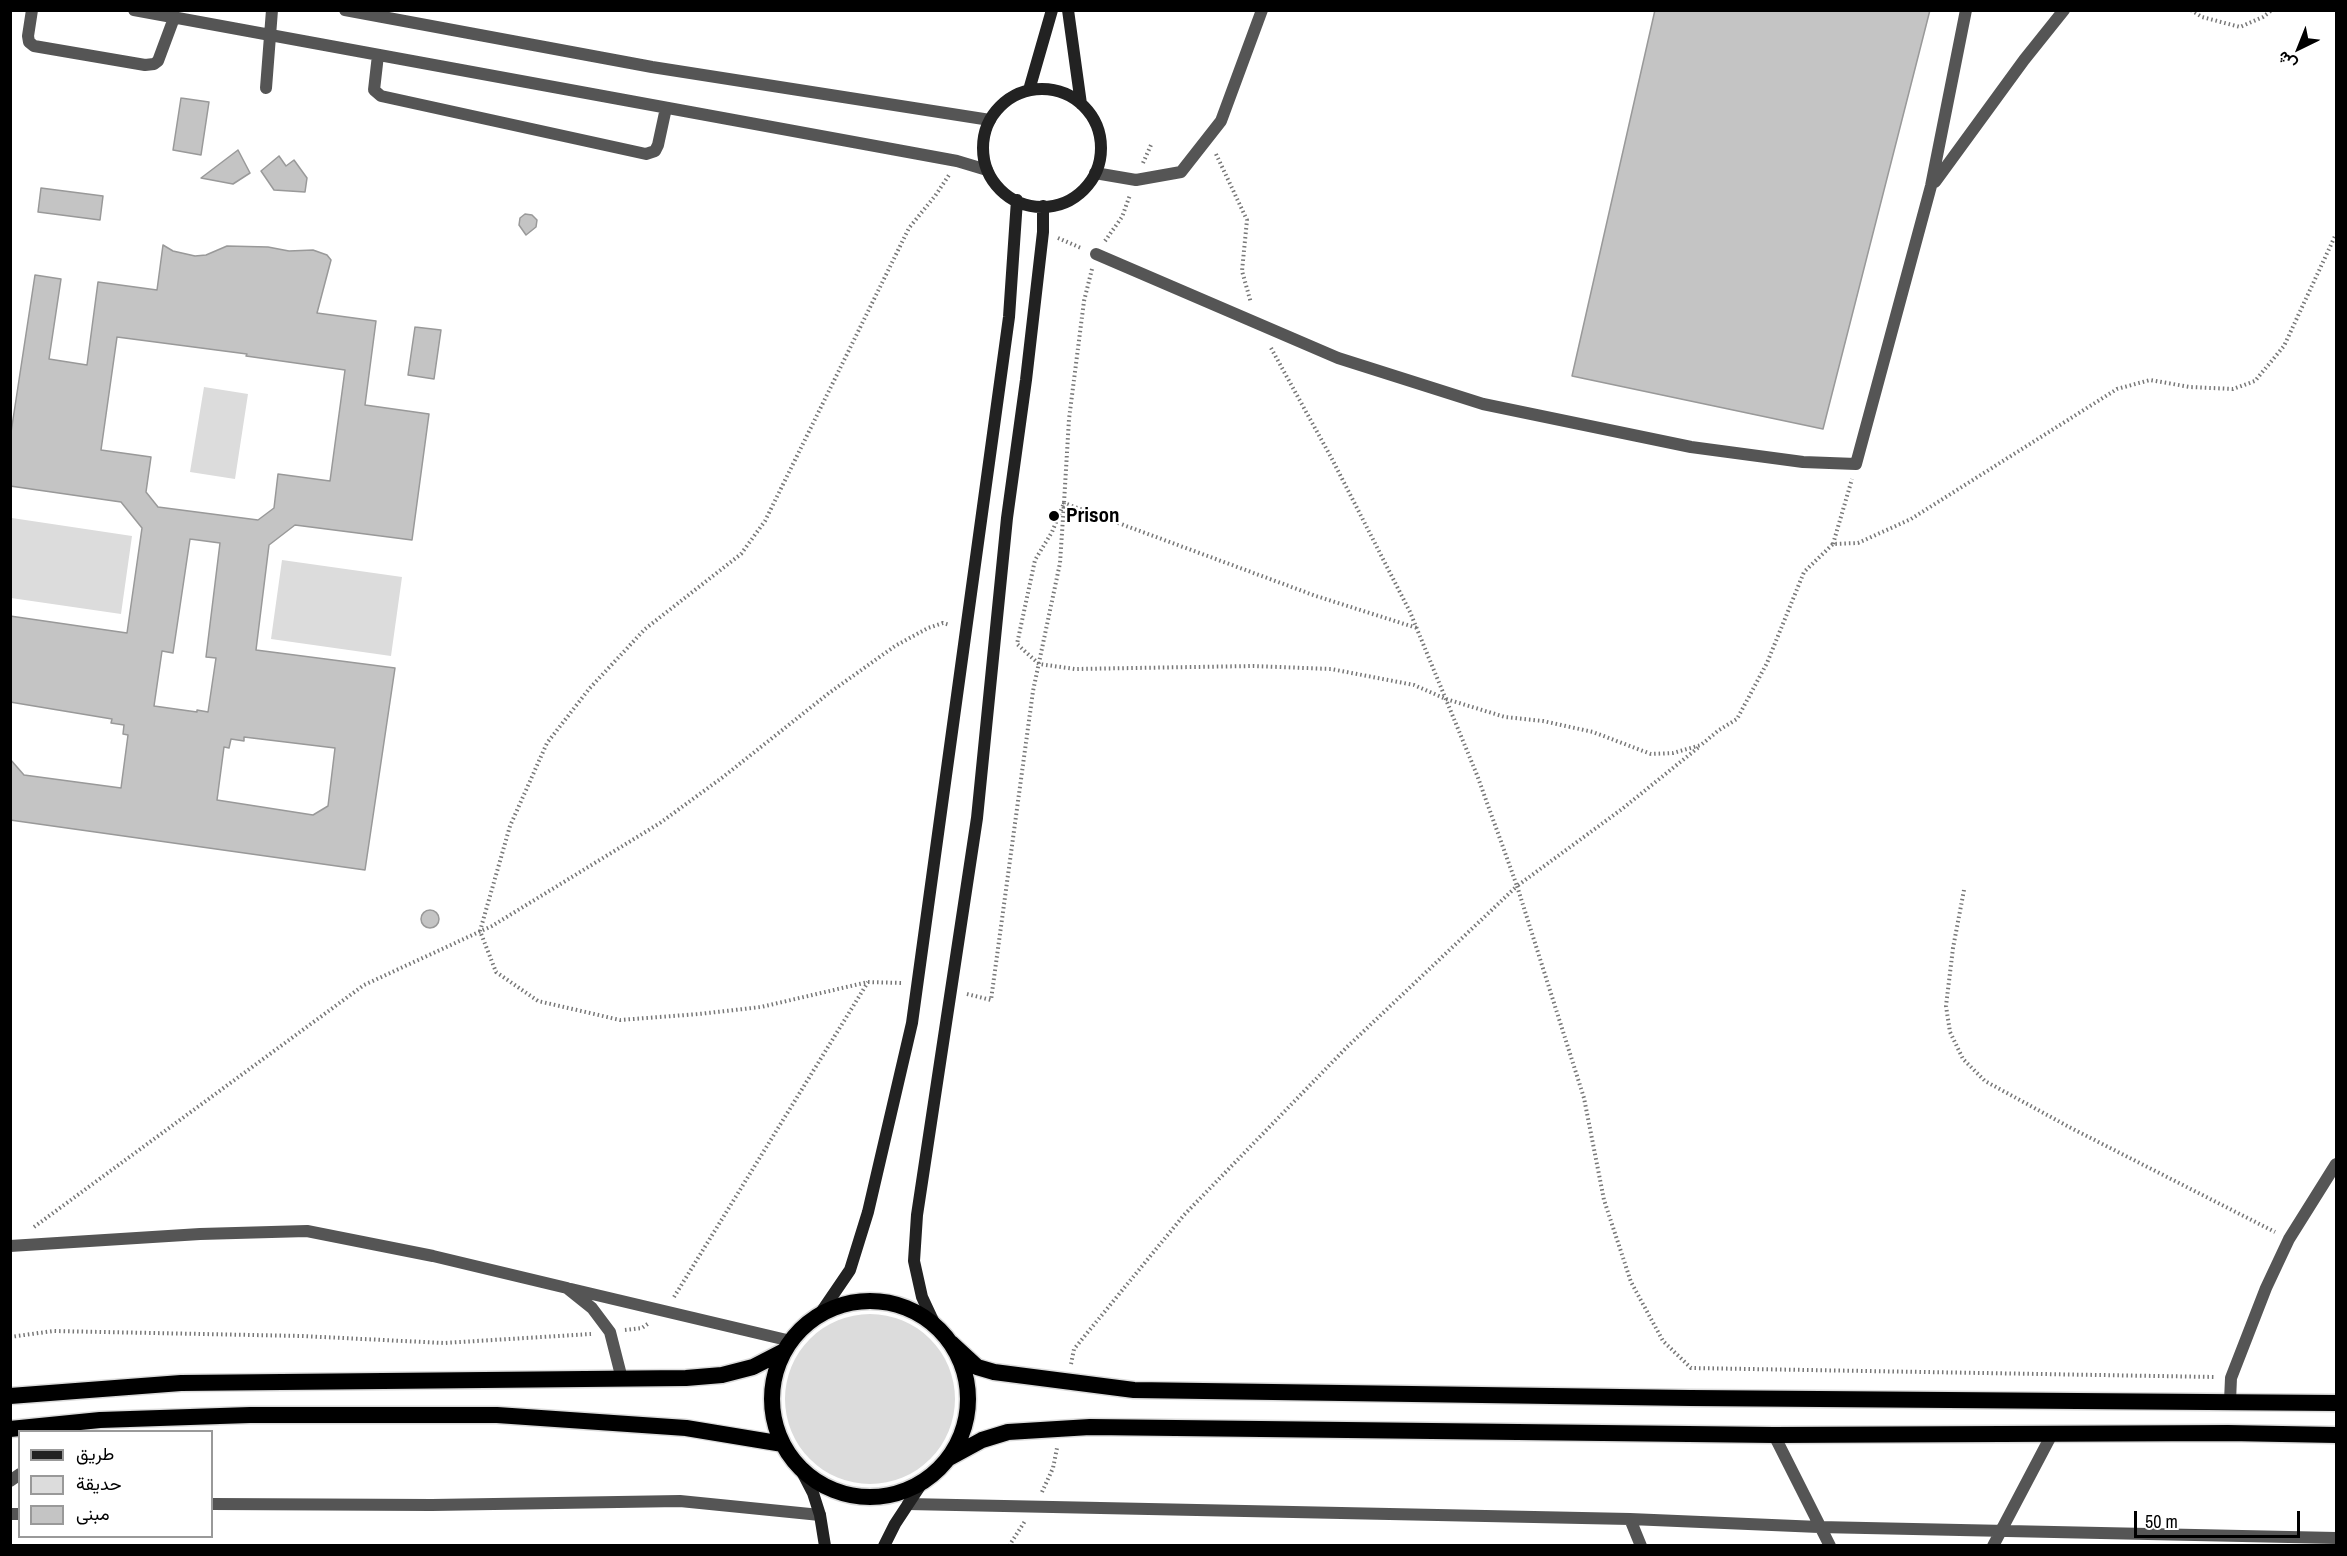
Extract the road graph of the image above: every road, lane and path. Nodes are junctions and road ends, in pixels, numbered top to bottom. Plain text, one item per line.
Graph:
1 (32, 10) edge
2 (134, 10) edge
3 (272, 10) edge
4 (345, 10) edge
5 (1052, 10) edge
6 (1068, 10) edge
7 (1262, 10) edge
8 (1966, 10) edge
9 (2064, 10) edge
10 (2191, 10) edge
11 (2272, 10) edge
12 (174, 18) junction
13 (270, 34) junction
14 (378, 55) junction
15 (266, 88) dead end
16 (1029, 90) junction
17 (1081, 104) junction
18 (666, 108) junction
19 (990, 120) junction
20 (1151, 146) dead end
21 (957, 161) junction
22 (987, 170) junction
23 (1095, 173) junction
24 (1136, 180) junction
25 (1931, 186) junction
26 (1017, 200) junction
27 (1043, 206) junction
28 (1043, 232) junction
29 (2337, 234) edge
30 (1096, 254) junction
31 (1332, 459) dead end
32 (1857, 464) junction
33 (1064, 503) junction
34 (1833, 544) junction
35 (1417, 628) junction
36 (967, 630) junction
37 (995, 636) junction
38 (1017, 644) junction
39 (1039, 664) junction
40 (1446, 699) junction
41 (1701, 745) junction
42 (1517, 886) junction
43 (1964, 890) dead end
44 (480, 931) junction
45 (918, 984) junction
46 (951, 990) junction
47 (2337, 1164) edge
48 (30, 1231) dead end
49 (2289, 1239) junction
50 (10, 1246) edge
51 (567, 1288) junction
52 (820, 1314) junction
53 (936, 1327) junction
54 (951, 1343) junction
55 (788, 1346) junction
56 (2231, 1378) junction
57 (621, 1379) junction
58 (1068, 1382) junction
59 (10, 1396) edge
60 (2230, 1401) junction
61 (2337, 1403) edge
62 (100, 1420) junction
63 (10, 1429) edge
64 (1060, 1429) junction
65 (82, 1430) edge
66 (2052, 1434) junction
67 (2337, 1435) edge
68 (1774, 1436) junction
69 (783, 1444) junction
70 (949, 1458) junction
71 (799, 1466) junction
72 (922, 1483) junction
73 (213, 1503) edge
74 (908, 1504) junction
75 (1034, 1508) junction
76 (820, 1515) junction
77 (1630, 1519) junction
78 (1819, 1527) junction
79 (1999, 1532) junction
80 (2337, 1538) edge
81 (825, 1545) edge
82 (884, 1545) edge
83 (1008, 1545) edge
84 (1641, 1545) edge
85 (1830, 1545) edge
86 (1993, 1545) edge

1 - 12 street
2 - 12 street
3 - 13 street
4 - 19 street
5 - 16 main road
6 - 17 main road
7 - 24 street
8 - 25 street
9 - 25 street
10 - 11 path
12 - 13 street
13 - 14 street
13 - 15 street
14 - 18 street
14 - 18 street
16 - 17 main road
16 - 19 main road
17 - 23 main road
18 - 21 street
19 - 22 main road
20 - 24 path
21 - 22 street
21 - 44 path
22 - 26 main road
23 - 24 street
23 - 27 main road
24 - 30 path
25 - 32 street
26 - 27 main road
26 - 36 main road
27 - 28 main road
28 - 30 path
28 - 37 main road
29 - 34 path
30 - 32 street
30 - 33 path
31 - 35 path
32 - 34 path
33 - 35 path
33 - 38 path
33 - 39 path
34 - 41 path
35 - 40 path
36 - 44 path
36 - 45 main road
37 - 38 path
37 - 46 main road
38 - 39 path
39 - 40 path
39 - 46 path
40 - 41 path
40 - 42 path
41 - 42 path
42 - 56 path
42 - 58 path
43 - 49 path
44 - 45 path
44 - 48 path
45 - 52 main road
46 - 53 main road
47 - 49 street
49 - 56 street
50 - 51 street
51 - 55 street
51 - 57 street
52 - 53 highway
52 - 55 highway
53 - 54 highway
54 - 58 highway
54 - 70 highway
55 - 57 highway
55 - 69 highway
56 - 60 street
57 - 59 highway
58 - 60 highway
60 - 61 highway
62 - 63 highway
62 - 65 street
62 - 69 highway
64 - 68 highway
64 - 70 highway
64 - 75 path
66 - 67 highway
66 - 68 highway
66 - 79 street
68 - 78 street
69 - 71 highway
70 - 72 highway
71 - 72 highway
71 - 76 main road
72 - 74 main road
73 - 76 street
74 - 75 street
74 - 82 main road
75 - 77 street
75 - 83 path
76 - 81 main road
77 - 78 street
77 - 84 street
78 - 79 street
78 - 85 street
79 - 80 street
79 - 86 street

